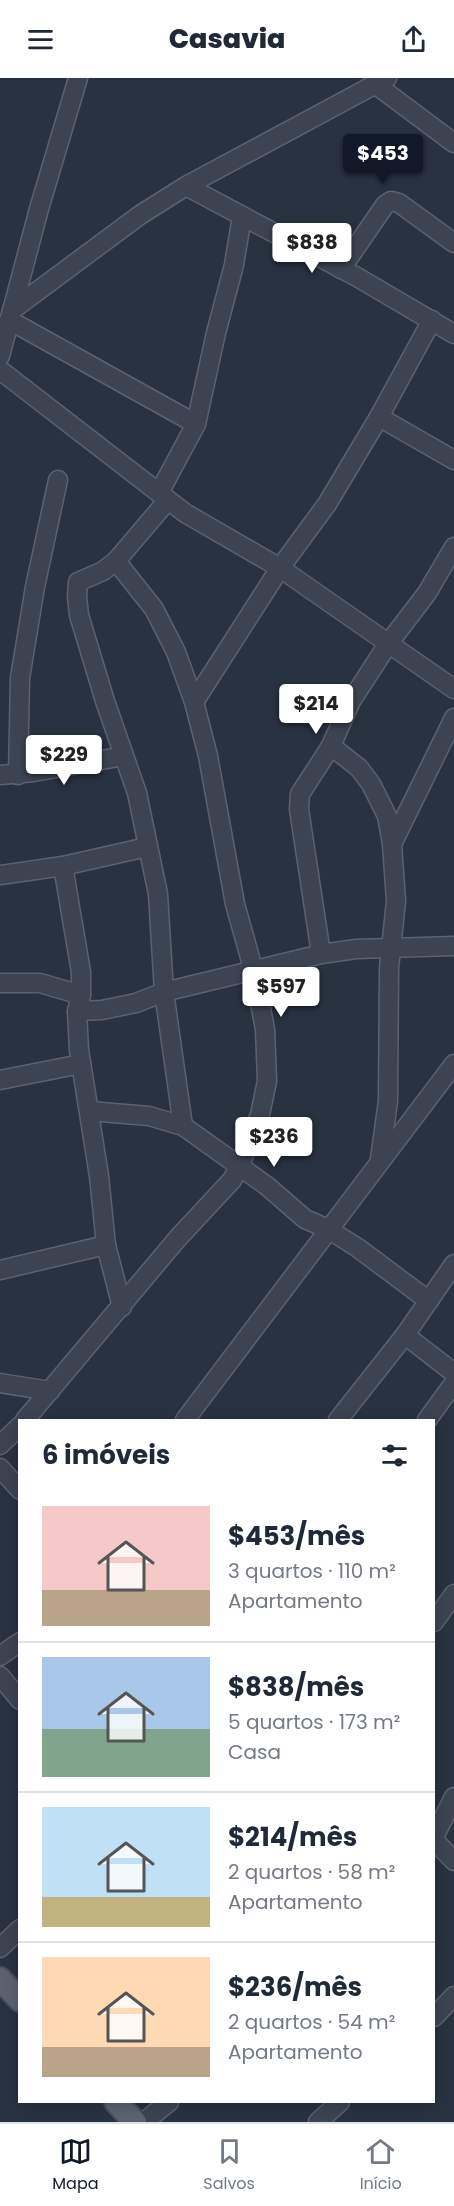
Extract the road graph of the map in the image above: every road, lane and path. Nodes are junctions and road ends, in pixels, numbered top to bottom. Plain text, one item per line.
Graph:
1 (78, 78) edge
2 (368, 83) edge
3 (454, 143) edge
4 (186, 186) junction
5 (243, 216) junction
6 (454, 243) edge
7 (341, 269) junction
8 (432, 320) junction
9 (7, 324) edge
10 (454, 334) edge
11 (0, 356) edge
12 (0, 370) edge
13 (379, 417) junction
14 (196, 424) junction
15 (454, 460) edge
16 (58, 480) dead end
17 (164, 497) junction
18 (454, 548) edge
19 (116, 561) junction
20 (280, 568) junction
21 (388, 644) junction
22 (454, 689) edge
23 (194, 702) junction
24 (454, 718) edge
25 (331, 746) junction
26 (124, 756) junction
27 (9, 775) edge
28 (392, 844) junction
29 (147, 847) junction
30 (63, 866) junction
31 (0, 875) edge
32 (454, 946) edge
33 (390, 947) junction
34 (321, 954) junction
35 (254, 972) junction
36 (0, 983) edge
37 (164, 992) junction
38 (79, 1003) junction
39 (81, 1064) junction
40 (454, 1064) edge
41 (0, 1080) edge
42 (89, 1111) junction
43 (183, 1126) junction
44 (379, 1162) junction
45 (240, 1165) junction
46 (328, 1229) junction
47 (106, 1245) junction
48 (454, 1264) edge
49 (0, 1270) edge
50 (429, 1300) junction
51 (122, 1306) junction
52 (405, 1335) junction
53 (454, 1373) edge
54 (0, 1383) edge
55 (454, 1383) edge
56 (50, 1391) junction
57 (26, 1419) edge
58 (186, 1419) edge
59 (339, 1419) edge
60 (428, 1419) edge
61 (18, 1428) edge
62 (2, 1440) edge
63 (0, 1468) edge
64 (18, 1488) edge
65 (454, 1594) edge
66 (435, 1621) edge
67 (18, 1643) edge
68 (0, 1656) edge
69 (0, 1676) edge
70 (18, 1698) edge
71 (454, 1797) edge
72 (435, 1836) edge
73 (435, 1839) edge
74 (454, 1861) edge
75 (18, 1931) edge
76 (0, 1948) edge
77 (0, 1979) edge
78 (454, 1996) edge
79 (18, 1998) edge
80 (435, 2016) edge
81 (117, 2103) edge
82 (168, 2103) edge
83 (339, 2103) edge
84 (135, 2122) edge
85 (144, 2122) edge
86 (318, 2122) edge

1 - 9 street
2 - 3 street
2 - 4 street
4 - 5 street
4 - 9 street
5 - 7 street
5 - 14 street
6 - 7 street
7 - 8 street
8 - 10 street
8 - 13 street
9 - 11 street
9 - 14 street
12 - 17 street
13 - 15 street
13 - 20 street
14 - 17 street
16 - 27 street
17 - 19 street
17 - 20 street
18 - 21 street
19 - 23 street
19 - 26 street
20 - 21 street
20 - 23 street
21 - 22 street
21 - 25 street
23 - 35 street
24 - 28 street
25 - 28 street
25 - 34 street
26 - 27 street
26 - 29 street
28 - 33 street
29 - 30 street
29 - 37 street
30 - 31 street
30 - 38 street
32 - 33 street
33 - 34 street
33 - 44 street
34 - 35 street
35 - 37 street
35 - 45 street
36 - 38 street
37 - 38 street
37 - 43 street
38 - 39 street
39 - 41 street
39 - 42 street
40 - 44 street
42 - 43 street
42 - 47 street
43 - 45 street
44 - 46 street
45 - 46 street
45 - 51 street
46 - 50 street
46 - 58 street
47 - 49 street
47 - 51 street
48 - 50 street
50 - 52 street
51 - 56 street
52 - 53 street
52 - 59 street
54 - 56 street
55 - 60 street
56 - 57 street
61 - 62 street
63 - 64 street
65 - 66 street
67 - 68 street
69 - 70 street
71 - 72 street
73 - 74 street
75 - 76 street
77 - 79 main road
78 - 80 street
81 - 84 main road
82 - 85 street
83 - 86 street

